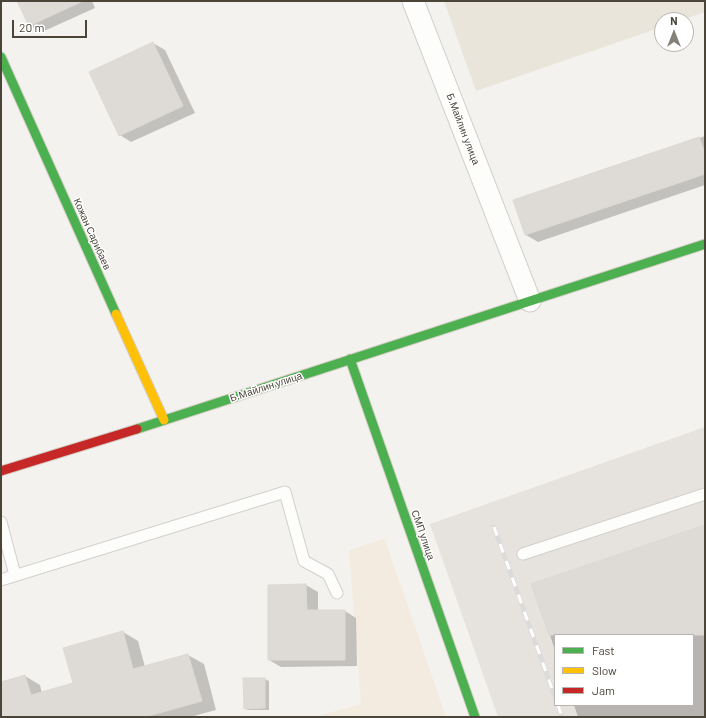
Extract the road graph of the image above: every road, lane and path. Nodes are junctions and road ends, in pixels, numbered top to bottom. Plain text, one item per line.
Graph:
1 (413, 1) edge
2 (1, 57) edge
3 (705, 244) edge
4 (530, 301) junction
5 (350, 360) junction
6 (164, 420) junction
7 (1, 471) edge
8 (705, 494) edge
9 (1, 522) edge
10 (523, 554) dead end
11 (15, 575) junction
12 (1, 580) edge
13 (337, 593) dead end
14 (476, 717) edge

1 - 4 street, Б.Майлин улица
2 - 6 street, Кожан Сарибаев
3 - 4 street, Б.Майлин улица
4 - 5 street, Б.Майлин улица
5 - 6 street, Б.Майлин улица
5 - 14 street, СМП улица
6 - 7 street, Б.Майлин улица
8 - 10 lane
9 - 11 lane
11 - 12 lane
11 - 13 lane

